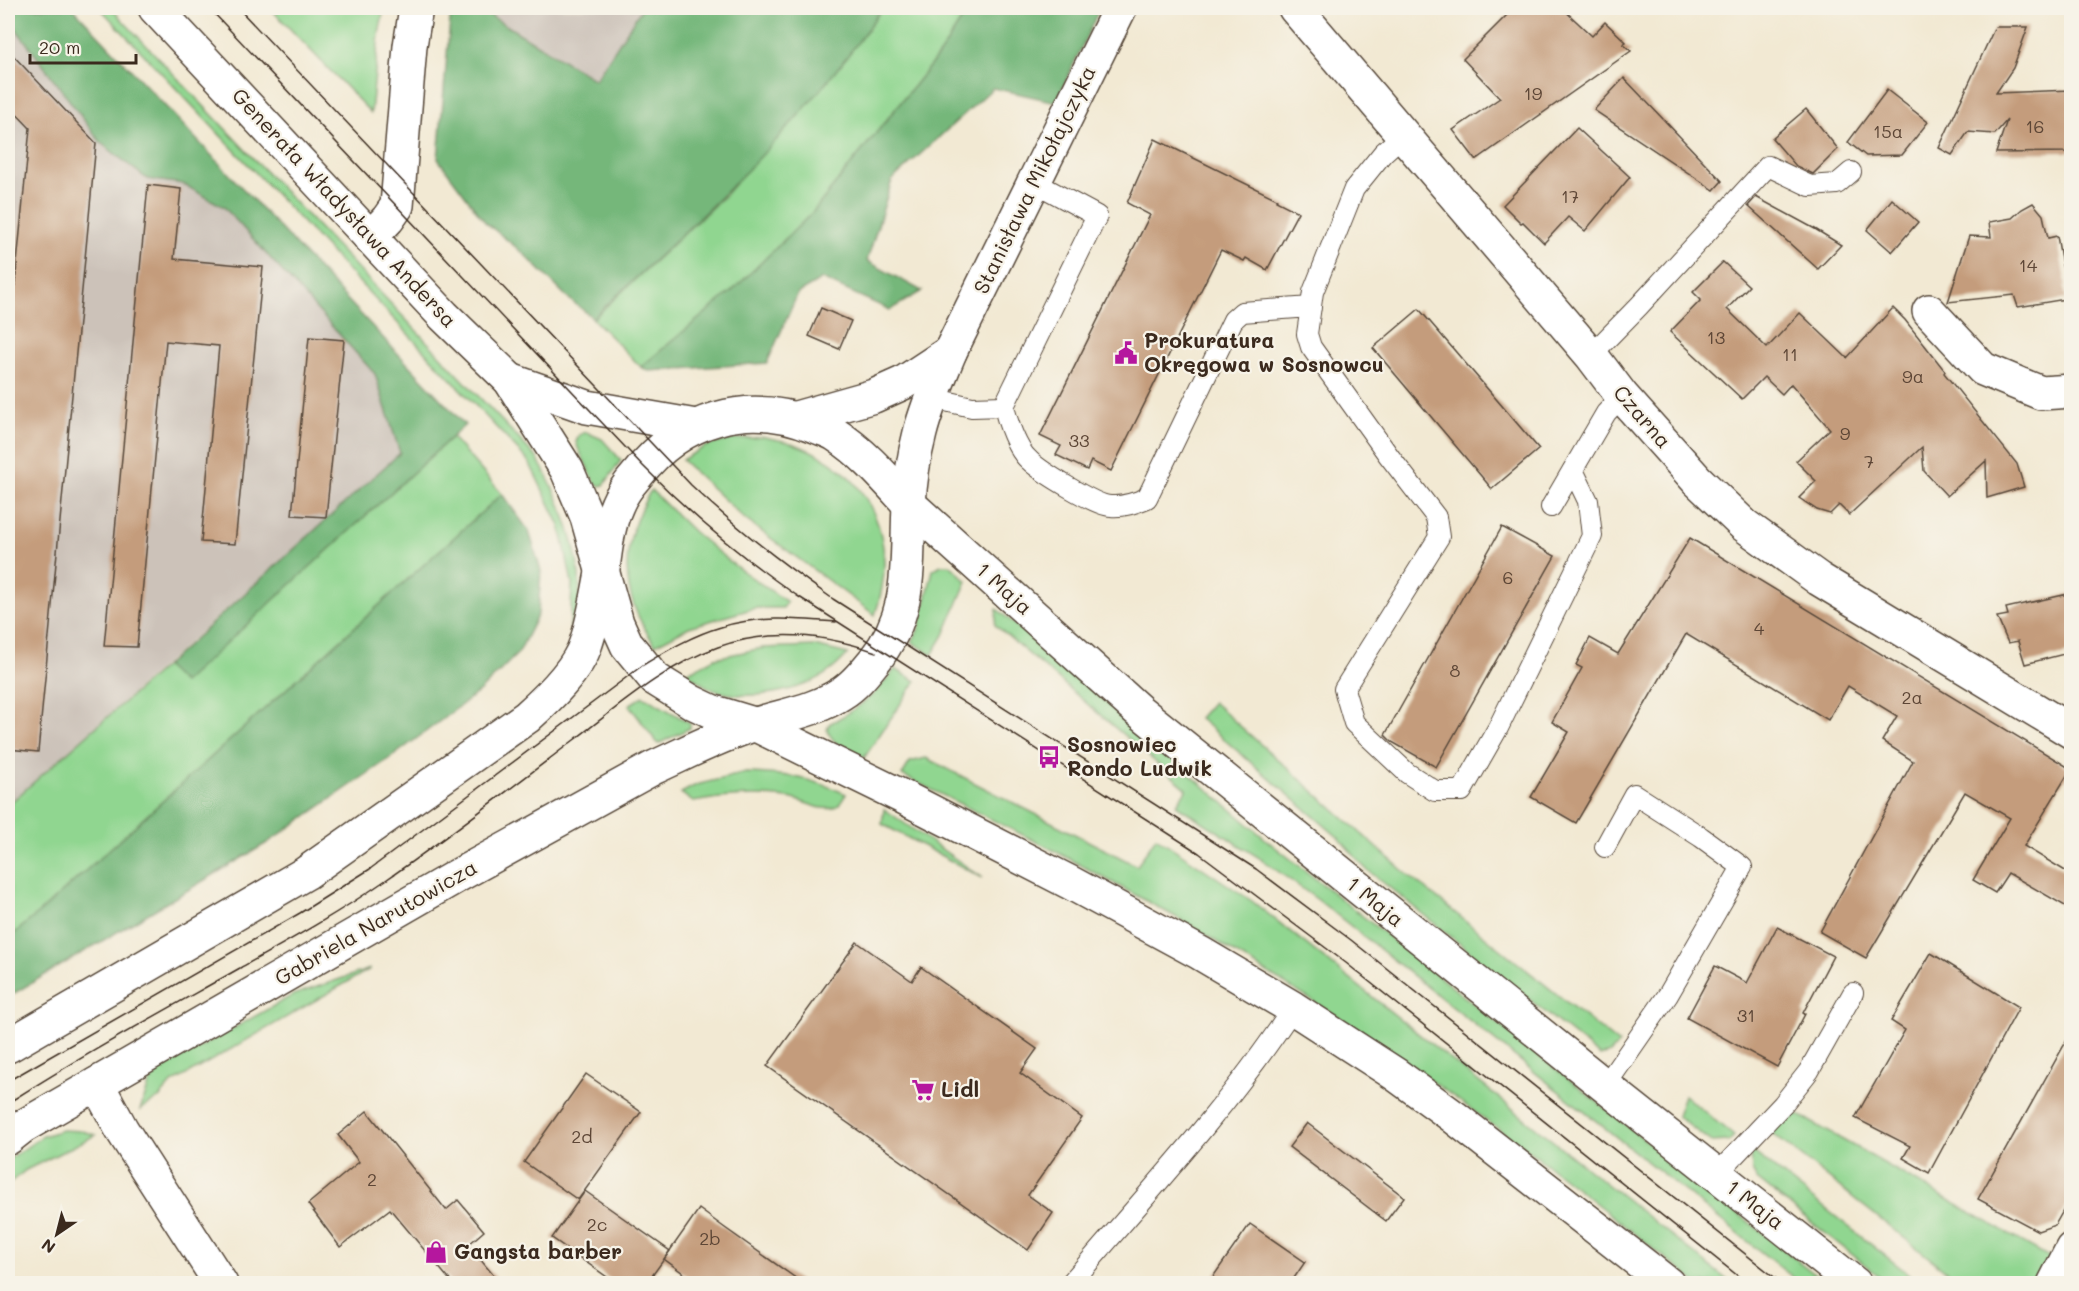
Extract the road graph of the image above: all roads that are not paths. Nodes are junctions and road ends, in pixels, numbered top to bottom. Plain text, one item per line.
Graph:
1 (155, 8) edge
2 (416, 8) edge
3 (1120, 8) edge
4 (1295, 8) edge
5 (1404, 134) junction
6 (1851, 172) dead end
7 (1034, 182) junction
8 (370, 238) junction
9 (1311, 307) junction
10 (1929, 311) dead end
11 (950, 352) junction
12 (1591, 355) junction
13 (510, 380) junction
14 (2072, 391) edge
15 (1622, 396) junction
16 (932, 398) junction
17 (1004, 406) junction
18 (796, 418) junction
19 (696, 426) junction
20 (1573, 470) junction
21 (909, 504) junction
22 (1551, 507) dead end
23 (602, 570) junction
24 (754, 724) junction
25 (2072, 732) edge
26 (1605, 847) dead end
27 (1853, 993) dead end
28 (1293, 1008) junction
29 (8, 1046) edge
30 (97, 1084) junction
31 (1605, 1086) junction
32 (8, 1138) edge
33 (1716, 1175) junction
34 (2072, 1249) edge
35 (221, 1284) edge
36 (1070, 1284) edge
37 (1668, 1284) edge
38 (1855, 1284) edge
39 (2054, 1284) edge

1 - 8 main road, Generała Władysława Andersa
2 - 8 main road
3 - 7 main road, Stanisława Mikołajczyka
4 - 5 main road, Czarna
5 - 9 lane
5 - 12 main road, Czarna
6 - 12 lane
7 - 11 main road, Stanisława Mikołajczyka
7 - 17 lane
8 - 13 main road, Generała Władysława Andersa
9 - 17 lane
9 - 20 lane
10 - 14 main road
11 - 16 main road, Stanisława Mikołajczyka
11 - 18 main road
12 - 15 main road, Czarna
13 - 19 main road, Generała Władysława Andersa
13 - 23 main road, Generała Władysława Andersa
15 - 20 lane
15 - 25 main road, Czarna
16 - 17 lane
16 - 21 main road, Stanisława Mikołajczyka
18 - 19 main road
18 - 21 main road, 1 Maja
19 - 23 main road
20 - 22 lane
21 - 24 main road, Gabriela Narutowicza
21 - 31 main road, 1 Maja
23 - 24 main road, Generała Władysława Andersa
23 - 29 main road
24 - 28 main road
24 - 30 main road, Gabriela Narutowicza
26 - 31 lane
27 - 33 lane
28 - 36 lane
28 - 37 main road
30 - 32 main road, Gabriela Narutowicza
30 - 35 main road
31 - 33 main road, 1 Maja
33 - 38 main road, 1 Maja
34 - 39 main road

